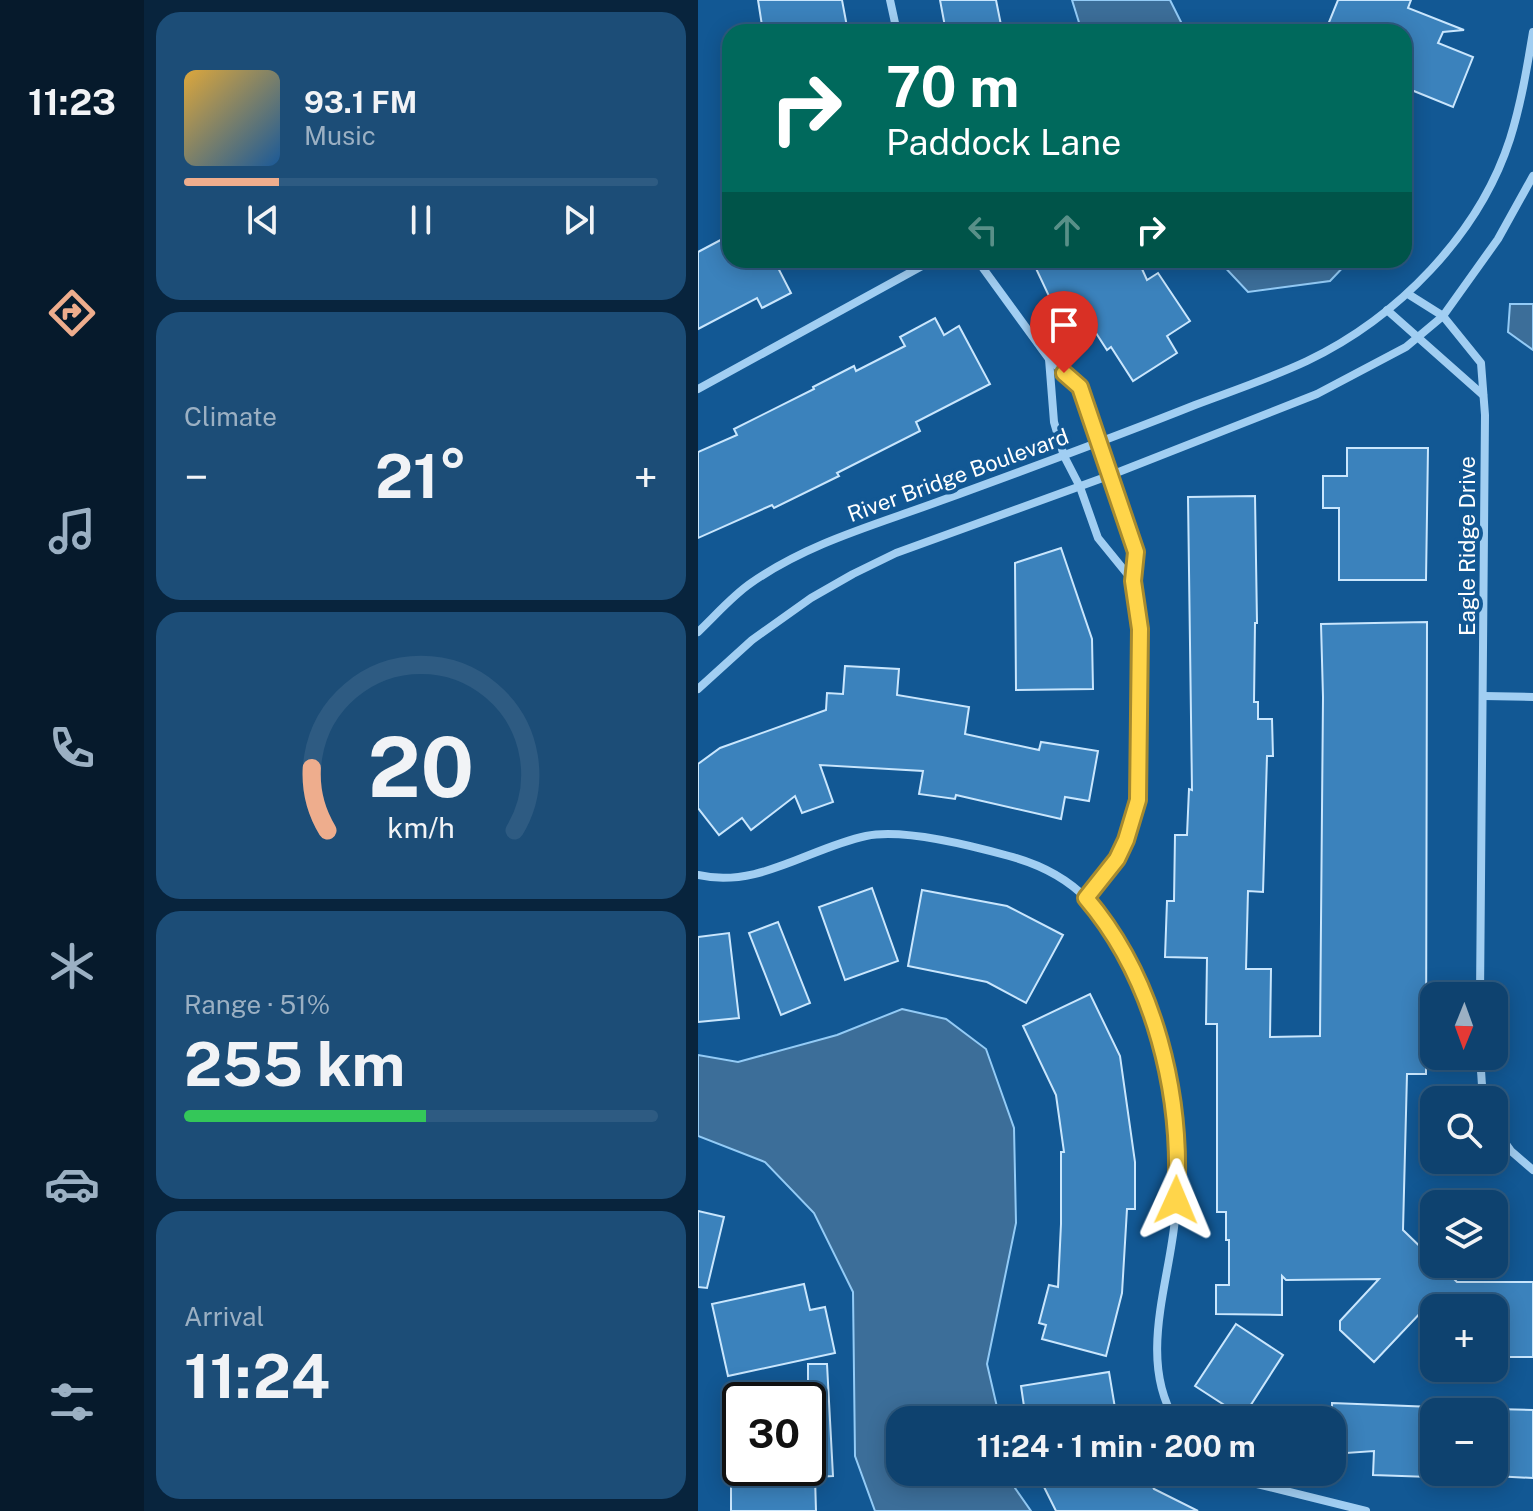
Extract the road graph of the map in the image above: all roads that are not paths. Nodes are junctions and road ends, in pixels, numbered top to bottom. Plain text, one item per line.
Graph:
1 (890, 0) edge
2 (895, 24) edge
3 (1533, 32) edge
4 (1533, 176) edge
5 (918, 268) edge
6 (983, 268) edge
7 (1408, 294) junction
8 (1387, 310) junction
9 (1443, 316) junction
10 (1418, 336) junction
11 (1049, 359) junction
12 (698, 389) edge
13 (1484, 396) junction
14 (1099, 443) junction
15 (1064, 456) junction
16 (1111, 475) junction
17 (1080, 487) junction
18 (1133, 581) junction
19 (698, 632) edge
20 (698, 689) edge
21 (1484, 696) junction
22 (1533, 697) edge
23 (698, 875) edge
24 (1086, 898) junction
25 (1480, 982) edge
26 (1508, 1147) edge
27 (1533, 1170) edge
28 (1168, 1406) edge
29 (1265, 1486) edge
30 (1366, 1511) edge

1 - 2 street
3 - 7 street, River Bridge Boulevard
4 - 9 street
5 - 12 street
6 - 11 street
7 - 8 street, River Bridge Boulevard
7 - 9 street, Eagle Ridge Drive
8 - 10 street
8 - 14 street, River Bridge Boulevard
9 - 10 street
9 - 13 street, Eagle Ridge Drive
10 - 13 street
10 - 16 street
11 - 14 street
11 - 15 street
13 - 21 street, Eagle Ridge Drive
14 - 15 street, River Bridge Boulevard
14 - 16 street
15 - 17 street
15 - 19 street, River Bridge Boulevard
16 - 17 street
16 - 18 street
17 - 18 street
17 - 20 street
18 - 24 street
21 - 22 street
21 - 25 street, Eagle Ridge Drive
23 - 24 street
24 - 28 street
26 - 27 street
29 - 30 street

